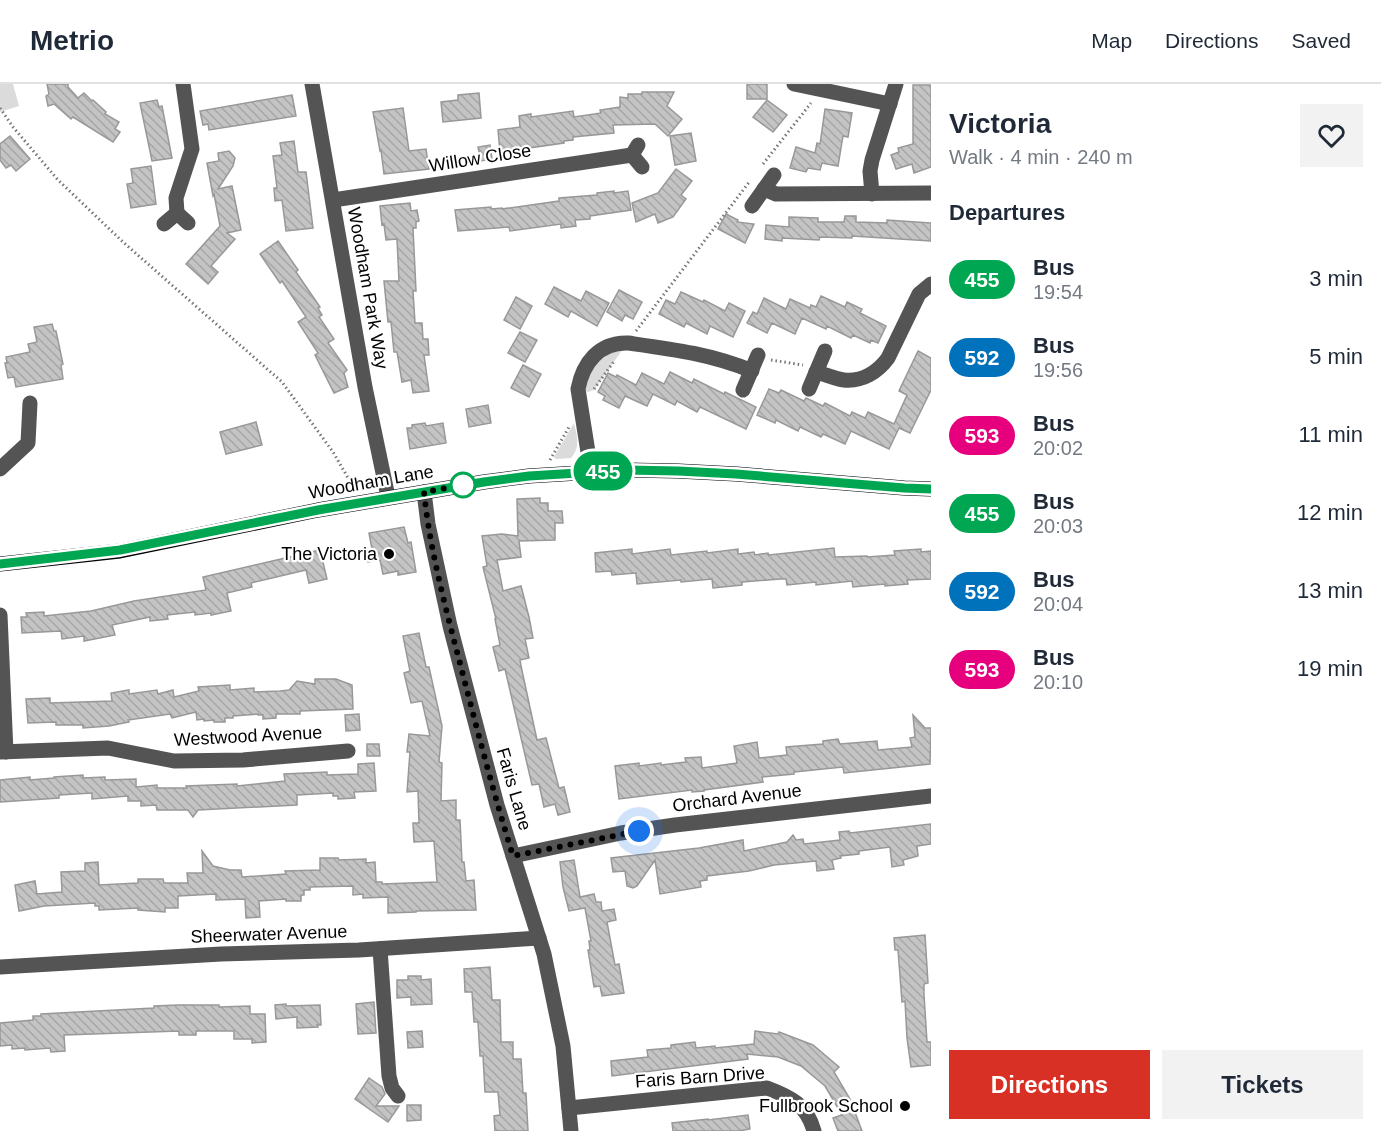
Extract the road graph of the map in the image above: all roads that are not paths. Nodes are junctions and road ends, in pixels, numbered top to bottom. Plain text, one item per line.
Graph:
1 (183, 84) edge
2 (312, 84) edge
3 (896, 84) edge
4 (807, 86) edge
5 (890, 104) junction
6 (638, 156) dead end
7 (774, 175) dead end
8 (764, 189) junction
9 (931, 193) edge
10 (872, 194) junction
11 (333, 200) junction
12 (753, 206) dead end
13 (164, 224) dead end
14 (931, 284) edge
15 (825, 351) dead end
16 (818, 369) junction
17 (809, 389) dead end
18 (743, 390) dead end
19 (30, 403) dead end
20 (0, 469) edge
21 (591, 471) junction
22 (931, 489) edge
23 (424, 492) junction
24 (388, 497) junction
25 (0, 564) edge
26 (0, 615) edge
27 (348, 751) dead end
28 (3, 752) edge
29 (931, 796) edge
30 (513, 856) junction
31 (539, 938) junction
32 (380, 949) junction
33 (0, 967) edge
34 (398, 1096) dead end
35 (569, 1108) junction
36 (571, 1131) edge
37 (814, 1131) edge

1 - 13 street
2 - 11 street, Woodham Park Way
3 - 5 street
4 - 5 street
5 - 10 street
6 - 11 street, Willow Close
7 - 8 street
8 - 10 street
8 - 12 street
9 - 10 street
11 - 24 street, Woodham Park Way
14 - 16 street
15 - 16 street
16 - 17 street
18 - 21 street
19 - 20 street
21 - 22 main road, Woodham Lane
21 - 23 main road, Woodham Lane
23 - 24 main road, Woodham Lane
23 - 30 street, Faris Lane
24 - 25 main road, Woodham Lane
26 - 28 street, Westwood Avenue
27 - 28 street, Westwood Avenue
29 - 30 street, Orchard Avenue
30 - 31 street, Faris Lane
31 - 32 street, Sheerwater Avenue
31 - 35 street, Faris Lane
32 - 33 street, Sheerwater Avenue
32 - 34 street
35 - 36 street, Faris Lane
35 - 37 street, Faris Barn Drive

